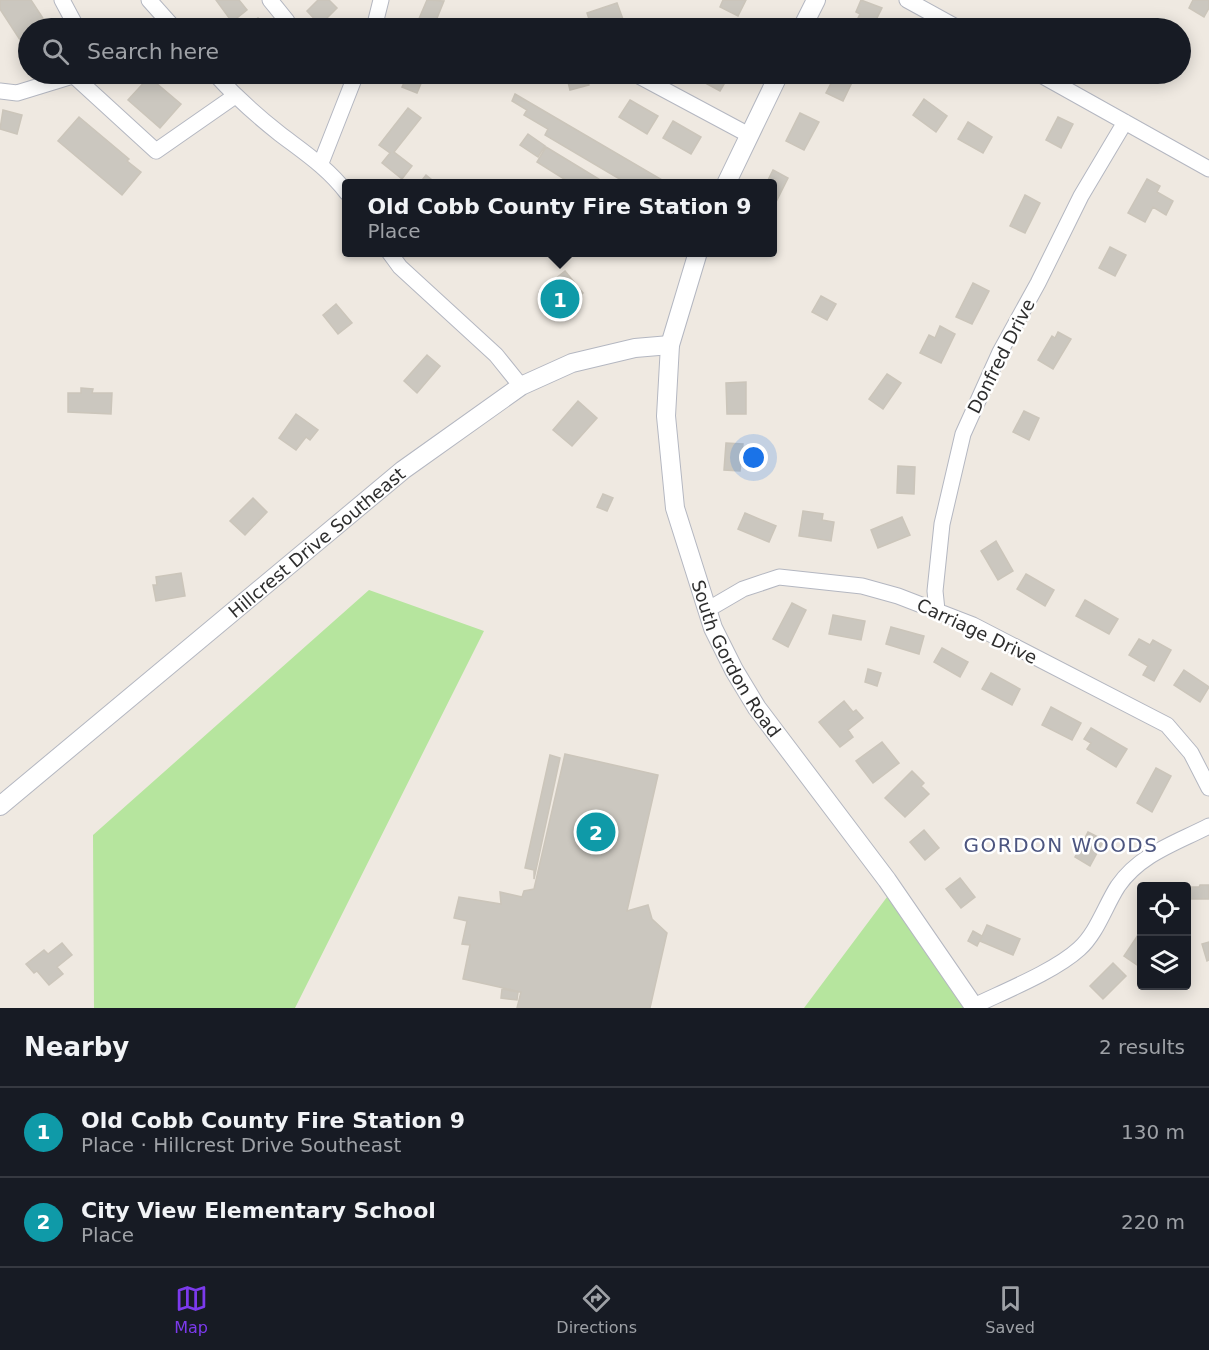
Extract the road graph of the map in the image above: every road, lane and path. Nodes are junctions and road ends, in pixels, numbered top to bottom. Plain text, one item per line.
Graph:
1 (62, 0) edge
2 (149, 0) edge
3 (270, 0) edge
4 (381, 0) edge
5 (816, 0) edge
6 (907, 0) edge
7 (71, 18) edge
8 (164, 18) edge
9 (285, 18) edge
10 (376, 18) edge
11 (807, 18) edge
12 (940, 18) edge
13 (46, 84) edge
14 (85, 84) edge
15 (224, 84) edge
16 (353, 84) edge
17 (654, 84) edge
18 (773, 84) edge
19 (1057, 84) edge
20 (0, 91) edge
21 (235, 96) junction
22 (1125, 122) junction
23 (749, 135) junction
24 (321, 163) junction
25 (1209, 169) edge
26 (728, 179) edge
27 (342, 187) edge
28 (393, 257) edge
29 (696, 257) edge
30 (670, 345) junction
31 (521, 386) junction
32 (707, 610) junction
33 (937, 610) junction
34 (1209, 788) edge
35 (0, 806) edge
36 (1209, 826) edge
37 (975, 1007) edge

1 - 7 street
2 - 8 street
3 - 9 street
4 - 10 street
5 - 11 street
6 - 12 street
13 - 20 street
14 - 21 street
15 - 21 street
16 - 24 street
17 - 23 street
18 - 23 street
19 - 22 street
21 - 24 street
22 - 25 street
22 - 33 street, Donfred Drive
23 - 26 street
24 - 27 street
28 - 31 street
29 - 30 street, South Gordon Road
30 - 31 street, Hillcrest Drive Southeast
30 - 32 street, South Gordon Road
31 - 35 street, Hillcrest Drive Southeast
32 - 33 street, Carriage Drive
32 - 37 street, South Gordon Road
33 - 34 street, Carriage Drive
36 - 37 street

